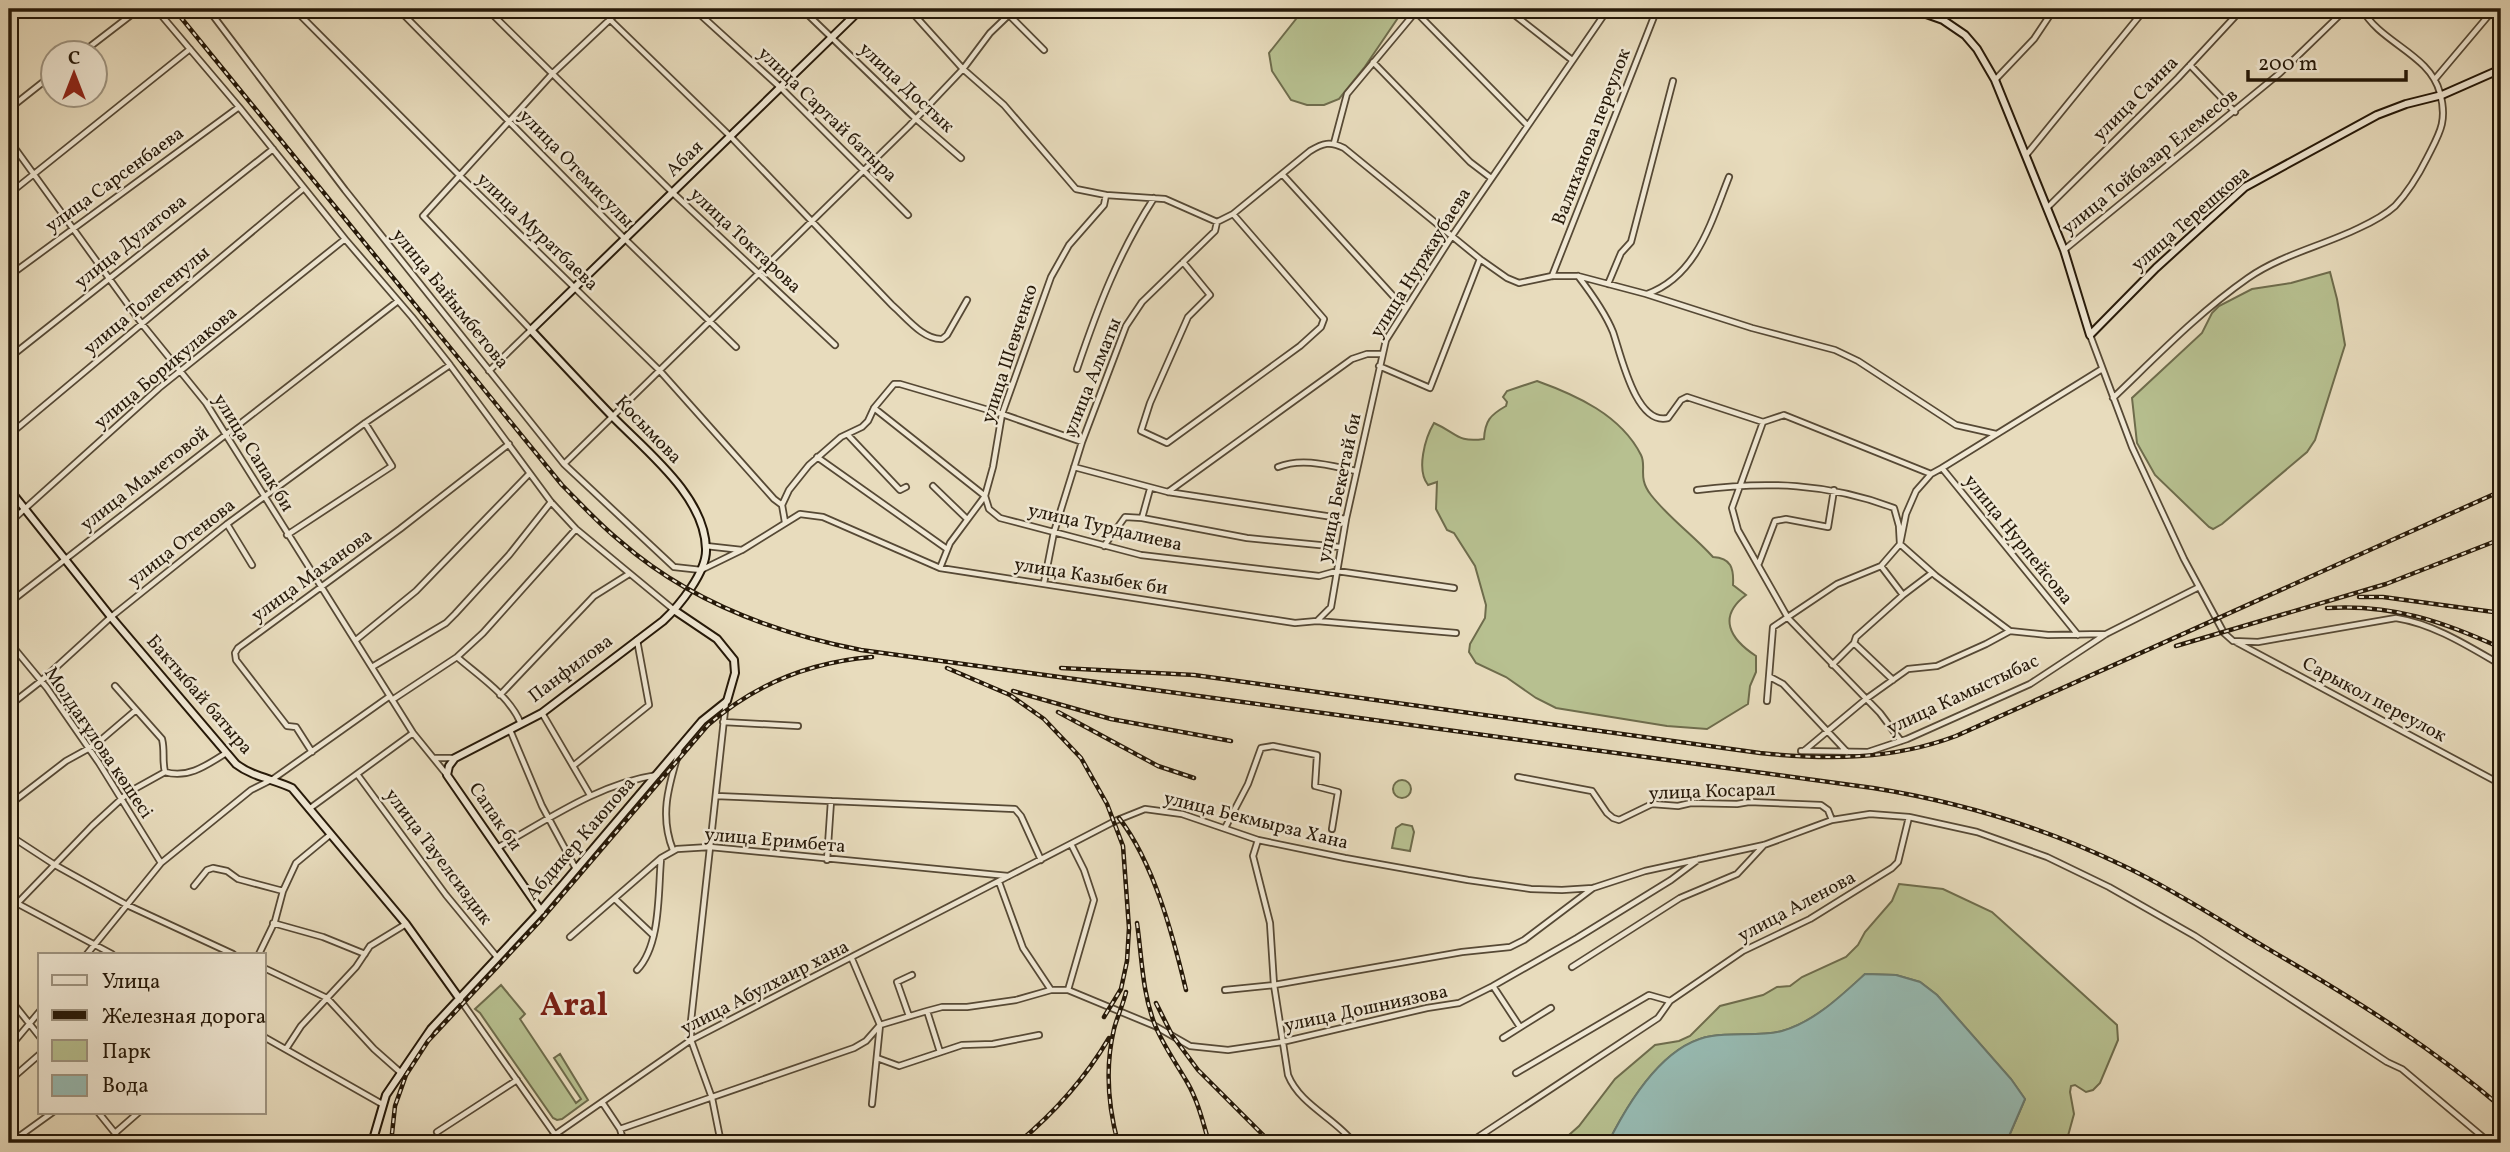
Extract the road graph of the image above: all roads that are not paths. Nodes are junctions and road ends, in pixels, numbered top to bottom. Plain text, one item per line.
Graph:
1 (156, 9) edge
2 (208, 9) edge
3 (294, 9) edge
4 (398, 9) edge
5 (487, 9) edge
6 (599, 9) edge
7 (621, 9) edge
8 (694, 9) edge
9 (802, 9) edge
10 (861, 9) edge
11 (909, 9) edge
12 (1003, 9) edge
13 (1015, 9) edge
14 (1507, 9) edge
15 (1595, 9) edge
16 (1608, 9) edge
17 (1657, 9) edge
18 (1912, 9) edge
19 (1952, 9) edge
20 (2054, 9) edge
21 (2145, 9) edge
22 (2242, 9) edge
23 (2346, 9) edge
24 (2362, 9) edge
25 (2494, 9) edge
26 (1417, 10) edge
27 (135, 12) dead end
28 (1008, 13) junction
29 (1603, 15) junction
30 (610, 19) junction
31 (1943, 20) junction
32 (101, 38) edge
33 (832, 38) junction
34 (190, 49) junction
35 (1044, 50) dead end
36 (1572, 60) junction
37 (1373, 62) junction
38 (2190, 65) junction
39 (963, 69) junction
40 (2501, 69) edge
41 (553, 73) junction
42 (2435, 79) junction
43 (1995, 80) junction
44 (1673, 81) dead end
45 (38, 86) edge
46 (781, 88) junction
47 (2441, 95) junction
48 (239, 107) junction
49 (9, 109) edge
50 (2235, 112) junction
51 (916, 119) junction
52 (510, 121) junction
53 (1527, 125) junction
54 (731, 137) junction
55 (9, 140) edge
56 (1334, 143) junction
57 (273, 149) junction
58 (2026, 154) junction
59 (961, 158) dead end
60 (863, 169) junction
61 (35, 173) junction
62 (1282, 174) junction
63 (460, 176) junction
64 (1729, 177) dead end
65 (1491, 178) junction
66 (304, 188) junction
67 (673, 193) junction
68 (9, 194) edge
69 (1106, 195) junction
70 (1154, 198) junction
71 (2048, 207) junction
72 (1233, 214) junction
73 (908, 215) dead end
74 (811, 220) junction
75 (1217, 222) junction
76 (73, 228) junction
77 (1452, 236) junction
78 (345, 239) junction
79 (625, 239) junction
80 (2064, 250) junction
81 (1480, 259) junction
82 (1183, 262) junction
83 (758, 273) junction
84 (9, 276) edge
85 (1552, 276) junction
86 (1578, 276) junction
87 (109, 278) junction
88 (1608, 284) junction
89 (574, 288) junction
90 (1646, 294) junction
91 (398, 300) junction
92 (967, 300) dead end
93 (1405, 309) junction
94 (710, 321) junction
95 (142, 324) junction
96 (531, 330) junction
97 (2090, 335) junction
98 (835, 345) dead end
99 (736, 347) dead end
100 (1382, 355) junction
101 (9, 358) edge
102 (450, 365) junction
103 (1379, 366) junction
104 (1077, 369) dead end
105 (2102, 369) junction
106 (181, 370) junction
107 (489, 371) junction
108 (660, 371) junction
109 (2113, 398) junction
110 (874, 408) junction
111 (1002, 414) junction
112 (613, 417) junction
113 (1763, 422) junction
114 (365, 423) junction
115 (226, 434) junction
116 (847, 434) junction
117 (9, 435) edge
118 (1996, 435) junction
119 (1082, 442) junction
120 (509, 444) junction
121 (817, 457) junction
122 (564, 464) junction
123 (1074, 467) junction
124 (1278, 467) dead end
125 (1942, 468) junction
126 (1356, 471) junction
127 (530, 474) junction
128 (1931, 474) junction
129 (1739, 484) junction
130 (933, 486) dead end
131 (906, 487) dead end
132 (9, 489) edge
133 (1150, 489) junction
134 (1697, 490) dead end
135 (1833, 490) junction
136 (1168, 492) junction
137 (985, 496) junction
138 (264, 497) junction
139 (551, 502) junction
140 (782, 505) junction
141 (25, 509) junction
142 (1142, 518) junction
143 (967, 519) junction
144 (1346, 519) junction
145 (785, 522) junction
146 (9, 523) edge
147 (227, 524) junction
148 (576, 529) junction
149 (1054, 532) junction
150 (287, 534) junction
151 (1900, 544) junction
152 (706, 546) junction
153 (1104, 546) junction
154 (1340, 547) junction
155 (947, 549) junction
156 (742, 550) junction
157 (64, 558) junction
158 (1759, 564) junction
159 (252, 565) dead end
160 (1881, 566) junction
161 (940, 568) junction
162 (701, 570) junction
163 (1337, 572) junction
164 (1933, 573) junction
165 (629, 574) junction
166 (1044, 583) junction
167 (320, 587) junction
168 (2199, 587) junction
169 (1454, 588) dead end
170 (1903, 595) junction
171 (9, 603) edge
172 (674, 610) junction
173 (111, 617) junction
174 (1788, 618) junction
175 (1317, 621) junction
176 (2010, 631) junction
177 (1455, 633) dead end
178 (2106, 634) junction
179 (2078, 635) junction
180 (636, 639) junction
181 (356, 640) junction
182 (2233, 640) junction
183 (9, 642) edge
184 (1854, 643) junction
185 (457, 657) junction
186 (1832, 665) junction
187 (2501, 665) edge
188 (372, 667) junction
189 (1770, 677) junction
190 (1893, 680) junction
191 (41, 681) junction
192 (115, 686) dead end
193 (500, 695) junction
194 (391, 698) junction
195 (1866, 699) junction
196 (727, 701) junction
197 (1767, 701) dead end
198 (9, 706) edge
199 (136, 710) junction
200 (542, 713) junction
201 (723, 722) junction
202 (522, 724) junction
203 (798, 726) dead end
204 (510, 730) junction
205 (1829, 731) junction
206 (413, 733) junction
207 (1901, 741) junction
208 (88, 749) junction
209 (679, 750) junction
210 (312, 752) junction
211 (1847, 752) junction
212 (226, 753) junction
213 (433, 758) junction
214 (455, 758) junction
215 (573, 766) junction
216 (165, 772) junction
217 (357, 774) junction
218 (447, 775) junction
219 (658, 775) junction
220 (1518, 777) dead end
221 (273, 779) junction
222 (2501, 783) edge
223 (590, 795) junction
224 (716, 796) junction
225 (121, 800) junction
226 (831, 801) junction
227 (9, 805) edge
228 (309, 808) junction
229 (1909, 817) junction
230 (548, 819) junction
231 (1832, 820) junction
232 (1225, 828) junction
233 (1332, 829) dead end
234 (331, 834) junction
235 (9, 835) edge
236 (1258, 840) junction
237 (1071, 844) junction
238 (1764, 845) junction
239 (710, 847) junction
240 (497, 848) junction
241 (673, 850) junction
242 (661, 858) junction
243 (1701, 858) junction
244 (827, 860) junction
245 (1041, 860) junction
246 (161, 863) junction
247 (55, 865) junction
248 (576, 869) junction
249 (1010, 876) junction
250 (999, 882) junction
251 (194, 886) dead end
252 (1592, 888) junction
253 (283, 891) junction
254 (9, 899) edge
255 (615, 899) junction
256 (17, 905) junction
257 (127, 905) junction
258 (541, 911) junction
259 (9, 912) edge
260 (273, 923) junction
261 (406, 924) junction
262 (654, 936) junction
263 (570, 937) dead end
264 (95, 945) junction
265 (88, 953) edge
266 (110, 953) edge
267 (231, 953) edge
268 (259, 953) edge
269 (365, 954) junction
270 (497, 957) junction
271 (852, 959) junction
272 (1572, 967) dead end
273 (266, 969) edge
274 (637, 970) dead end
275 (912, 975) dead end
276 (1274, 985) junction
277 (1493, 986) junction
278 (1051, 990) junction
279 (1068, 990) junction
280 (1225, 990) dead end
281 (9, 998) edge
282 (327, 998) junction
283 (459, 998) junction
284 (1670, 1001) junction
285 (1551, 1008) dead end
286 (928, 1011) junction
287 (38, 1014) edge
288 (909, 1016) junction
289 (30, 1024) junction
290 (880, 1026) junction
291 (1520, 1027) junction
292 (38, 1034) edge
293 (1039, 1035) dead end
294 (266, 1038) edge
295 (1503, 1038) dead end
296 (691, 1040) junction
297 (1282, 1042) junction
298 (9, 1048) edge
299 (286, 1049) junction
300 (940, 1052) junction
301 (38, 1056) edge
302 (877, 1058) junction
303 (400, 1072) junction
304 (1516, 1073) dead end
305 (517, 1080) junction
306 (9, 1081) edge
307 (712, 1098) junction
308 (602, 1102) junction
309 (382, 1104) junction
310 (872, 1104) dead end
311 (50, 1114) edge
312 (100, 1114) edge
313 (137, 1114) edge
314 (620, 1129) junction
315 (437, 1132) dead end
316 (115, 1133) junction
317 (556, 1136) junction
318 (10, 1143) edge
319 (123, 1143) edge
320 (372, 1143) edge
321 (543, 1143) edge
322 (559, 1143) edge
323 (624, 1143) edge
324 (721, 1143) edge
325 (1354, 1143) edge
326 (1469, 1143) edge
327 (2490, 1143) edge

1 - 34 street
2 - 107 street, улица Байымбетова
3 - 63 street, улица Муратбаева
4 - 52 street, улица Отемисулы
5 - 41 street, улица Токтарова
6 - 30 street
7 - 30 street
8 - 46 street, улица Сартай батыра
9 - 33 street, улица Достык
10 - 33 street, Абая
11 - 39 street
12 - 28 street
13 - 28 street
14 - 36 street
15 - 29 street
16 - 29 street, улица Нуржаубаева
17 - 85 street, Валиханова переулок
18 - 31 street
19 - 31 street
20 - 43 street
21 - 58 street
22 - 38 street, улица Саина
23 - 50 street, улица Тойбазар Елемесов
24 - 42 street
25 - 42 street
26 - 37 street
26 - 53 street
27 - 32 street
28 - 35 street
28 - 39 street
29 - 36 street, улица Нуржаубаева
30 - 41 street
30 - 54 street
31 - 43 street
33 - 46 street, Абая
33 - 51 street, улица Достык
34 - 48 street
34 - 61 street
36 - 53 street, улица Нуржаубаева
37 - 56 street
37 - 65 street
38 - 50 street
38 - 71 street, улица Саина
39 - 51 street
39 - 69 street
40 - 47 street, улица Терешкова
41 - 52 street
41 - 67 street, улица Токтарова
42 - 47 street
43 - 58 street
44 - 88 street
45 - 49 street
46 - 54 street, Абая
46 - 60 street, улица Сартай батыра
47 - 97 street, улица Терешкова
47 - 109 street
48 - 57 street
48 - 76 street, улица Сарсенбаева
50 - 80 street, улица Тойбазар Елемесов
51 - 59 street, улица Достык
51 - 60 street
52 - 63 street
52 - 79 street, улица Отемисулы
53 - 65 street, улица Нуржаубаева
54 - 67 street, Абая
54 - 74 street
55 - 61 street, улица Сапак би
56 - 62 street, улица Алматы
56 - 77 street
57 - 66 street
57 - 87 street, улица Дулатова
58 - 71 street
60 - 73 street, улица Сартай батыра
60 - 74 street
61 - 68 street
61 - 76 street, улица Сапак би
62 - 72 street, улица Алматы
62 - 93 street
63 - 89 street, улица Муратбаева
63 - 96 street
64 - 90 street
65 - 77 street, улица Нуржаубаева
66 - 78 street
66 - 95 street, улица Толегенулы
67 - 79 street, Абая
67 - 83 street, улица Токтарова
69 - 70 street
69 - 111 street, улица Шевченко
70 - 75 street
70 - 104 street
71 - 80 street
72 - 75 street, улица Алматы
72 - 82 street
74 - 83 street
74 - 92 street
75 - 82 street, улица Алматы
76 - 84 street, улица Сарсенбаева
76 - 87 street, улица Сапак би
77 - 81 street
77 - 93 street, улица Нуржаубаева
78 - 91 street
78 - 106 street, улица Борикулакова
79 - 89 street, Абая
79 - 94 street, улица Отемисулы
80 - 97 street
81 - 85 street
81 - 103 street
82 - 119 street, улица Алматы
83 - 94 street
83 - 98 street, улица Токтарова
85 - 86 street
86 - 88 street
86 - 113 street
87 - 95 street, улица Сапак би
87 - 101 street, улица Дулатова
88 - 90 street
89 - 96 street, Абая
89 - 108 street, улица Муратбаева
90 - 118 street
91 - 102 street
91 - 115 street, улица Маметовой
93 - 100 street, улица Нуржаубаева
94 - 99 street, улица Отемисулы
94 - 108 street
95 - 106 street, улица Сапак би
95 - 117 street, улица Толегенулы
96 - 107 street
96 - 112 street, Косымова
97 - 105 street
100 - 103 street, улица Бекетай би
100 - 136 street, улица Нуржаубаева
102 - 114 street, улица Отенова
102 - 120 street
103 - 126 street, улица Бекетай би
105 - 109 street
105 - 118 street
106 - 115 street, улица Сапак би
106 - 141 street, улица Борикулакова
107 - 122 street, улица Байымбетова
108 - 112 street
108 - 140 street, улица Муратбаева
109 - 168 street
110 - 111 street
110 - 116 street
110 - 137 street, улица Турдалиева
111 - 119 street
111 - 137 street, улица Шевченко
112 - 122 street
112 - 152 street, Косымова
113 - 128 street
113 - 129 street
114 - 138 street, улица Отенова
114 - 150 street
115 - 138 street, улица Сапак би
115 - 157 street, улица Маметовой
116 - 121 street
116 - 131 street
118 - 125 street
119 - 123 street, улица Алматы
120 - 127 street
120 - 167 street, улица Маханова
121 - 140 street
121 - 155 street
122 - 162 street, улица Байымбетова
123 - 133 street
123 - 149 street, улица Алматы
124 - 126 street
125 - 128 street, улица Нурпейсова
125 - 179 street, улица Нурпейсова
126 - 144 street, улица Бекетай би
127 - 139 street
127 - 181 street
128 - 151 street
129 - 134 street
129 - 135 street
129 - 158 street
130 - 143 street
132 - 141 street, Бактыбай батыра
133 - 136 street
133 - 142 street
135 - 151 street
135 - 158 street
136 - 144 street
137 - 143 street, улица Шевченко
137 - 149 street, улица Турдалиева
138 - 147 street, улица Отенова
138 - 150 street, улица Сапак би
139 - 148 street
139 - 188 street
140 - 145 street
141 - 146 street, улица Борикулакова
141 - 157 street, Бактыбай батыра
142 - 153 street
142 - 154 street
143 - 155 street, улица Шевченко
144 - 154 street, улица Бекетай би
145 - 156 street, улица Казыбек би
145 - 161 street, улица Казыбек би
147 - 159 street
147 - 173 street, улица Отенова
148 - 165 street
148 - 185 street
149 - 153 street, улица Турдалиева
149 - 166 street, улица Алматы
150 - 167 street, улица Сапак би
151 - 160 street
151 - 164 street
152 - 156 street
152 - 162 street
153 - 163 street, улица Турдалиева
154 - 163 street, улица Бекетай би
155 - 161 street, улица Шевченко
156 - 162 street, улица Казыбек би
157 - 171 street, улица Маметовой
157 - 173 street, Бактыбай батыра
158 - 174 street
160 - 170 street
160 - 174 street
161 - 166 street, улица Казыбек би
162 - 172 street, Панфилова
163 - 169 street, улица Турдалиева
163 - 175 street, улица Бекетай би
164 - 170 street
164 - 176 street
165 - 172 street
165 - 193 street
166 - 175 street, улица Казыбек би
167 - 181 street, улица Сапак би
167 - 210 street, улица Маханова
168 - 178 street, улица Камыстыбас
168 - 182 street
170 - 184 street
172 - 180 street, Панфилова
172 - 196 street
173 - 191 street, улица Отенова
173 - 212 street, Бактыбай батыра
174 - 186 street
174 - 189 street
175 - 177 street, улица Казыбек би
176 - 179 street
176 - 190 street
178 - 179 street
178 - 207 street, улица Камыстыбас
180 - 200 street, Панфилова
180 - 215 street
181 - 188 street, улица Сапак би
182 - 187 street
182 - 222 street, Сарыкол переулок
183 - 191 street, Молдағұлова көшесі
184 - 186 street
184 - 190 street
185 - 193 street
185 - 194 street
186 - 195 street
188 - 194 street, улица Сапак би
189 - 197 street
189 - 205 street
190 - 195 street
191 - 198 street, улица Отенова
191 - 208 street, Молдағұлова көшесі
192 - 199 street
193 - 202 street
194 - 206 street, улица Сапак би
194 - 210 street
195 - 205 street
195 - 207 street
196 - 201 street
196 - 209 street, Абдикер Каюпова
199 - 208 street
199 - 216 street
200 - 202 street, Панфилова
200 - 215 street
201 - 203 street
201 - 224 street
202 - 204 street, Панфилова
204 - 214 street, Панфилова
204 - 230 street
205 - 211 street
205 - 211 street, улица Камыстыбас
206 - 213 street, улица Сапак би
206 - 217 street
207 - 211 street, улица Камыстыбас
208 - 225 street, Молдағұлова көшесі
208 - 227 street
209 - 219 street, Абдикер Каюпова
209 - 241 street
210 - 221 street
212 - 216 street
212 - 221 street, Бактыбай батыра
213 - 214 street
213 - 218 street, улица Сапак би
214 - 218 street
215 - 223 street
216 - 225 street
217 - 228 street
217 - 270 street, улица Тауелсиздик
218 - 240 street, Сапак би
219 - 223 street
219 - 248 street, Абдикер Каюпова
220 - 231 street, улица Косарал
221 - 228 street, Бактыбай батыра
221 - 246 street
223 - 230 street
224 - 226 street
224 - 239 street
225 - 246 street, Молдағұлова көшесі
225 - 247 street
226 - 244 street
226 - 245 street
228 - 234 street, Бактыбай батыра
229 - 231 street
229 - 284 street, улица Аленова
229 - 327 street
230 - 240 street
230 - 248 street
231 - 238 street
232 - 233 street
232 - 236 street, улица Бекмырза Хана
232 - 237 street, улица Бекмырза Хана
234 - 253 street
234 - 261 street, Бактыбай батыра
235 - 247 street
236 - 252 street, улица Бекмырза Хана
236 - 276 street
237 - 245 street, улица Бекмырза Хана
237 - 279 street
238 - 243 street
238 - 272 street
239 - 241 street, улица Еримбета
239 - 244 street, улица Еримбета
239 - 296 street
240 - 258 street, Сапак би
241 - 242 street, улица Еримбета
242 - 255 street, улица Еримбета
242 - 262 street
243 - 252 street
243 - 277 street, улица Дошниязова
244 - 249 street, улица Еримбета
245 - 249 street, улица Бекмырза Хана
246 - 257 street
247 - 256 street
247 - 257 street
248 - 258 street, Абдикер Каюпова
249 - 250 street, улица Абулхаир хана
250 - 271 street, улица Абулхаир хана
250 - 278 street
251 - 253 street
252 - 276 street
253 - 260 street
254 - 256 street
255 - 262 street
255 - 263 street, улица Еримбета
256 - 259 street
256 - 264 street
257 - 264 street
257 - 267 street
258 - 270 street, Абдикер Каюпова
260 - 268 street
260 - 269 street
261 - 269 street
261 - 283 street, Бактыбай батыра
262 - 274 street
264 - 265 street
264 - 266 street
269 - 282 street
270 - 283 street, Абдикер Каюпова
271 - 290 street
271 - 296 street, улица Абулхаир хана
273 - 282 street
275 - 288 street
276 - 280 street
276 - 297 street
277 - 291 street
277 - 297 street, улица Дошниязова
278 - 279 street, улица Дошниязова
278 - 286 street, улица Дошниязова
279 - 297 street, улица Дошниязова
281 - 289 street
282 - 299 street
282 - 303 street
283 - 303 street, Абдикер Каюпова
283 - 305 street
284 - 304 street
284 - 326 street, улица Аленова
285 - 291 street
286 - 288 street, улица Дошниязова
286 - 300 street
287 - 289 street
288 - 290 street, улица Дошниязова
289 - 292 street
289 - 298 street
290 - 302 street
290 - 307 street
291 - 295 street
293 - 300 street
294 - 299 street
296 - 307 street
296 - 308 street, улица Абулхаир хана
297 - 325 street
299 - 309 street
300 - 302 street
301 - 306 street
302 - 310 street
303 - 309 street, Абдикер Каюпова
305 - 315 street
305 - 317 street
307 - 314 street
307 - 324 street
308 - 314 street
308 - 317 street, улица Абулхаир хана
309 - 320 street, Абдикер Каюпова
311 - 318 street
312 - 316 street
313 - 316 street
314 - 323 street
316 - 319 street
317 - 321 street, улица Абулхаир хана
317 - 322 street

